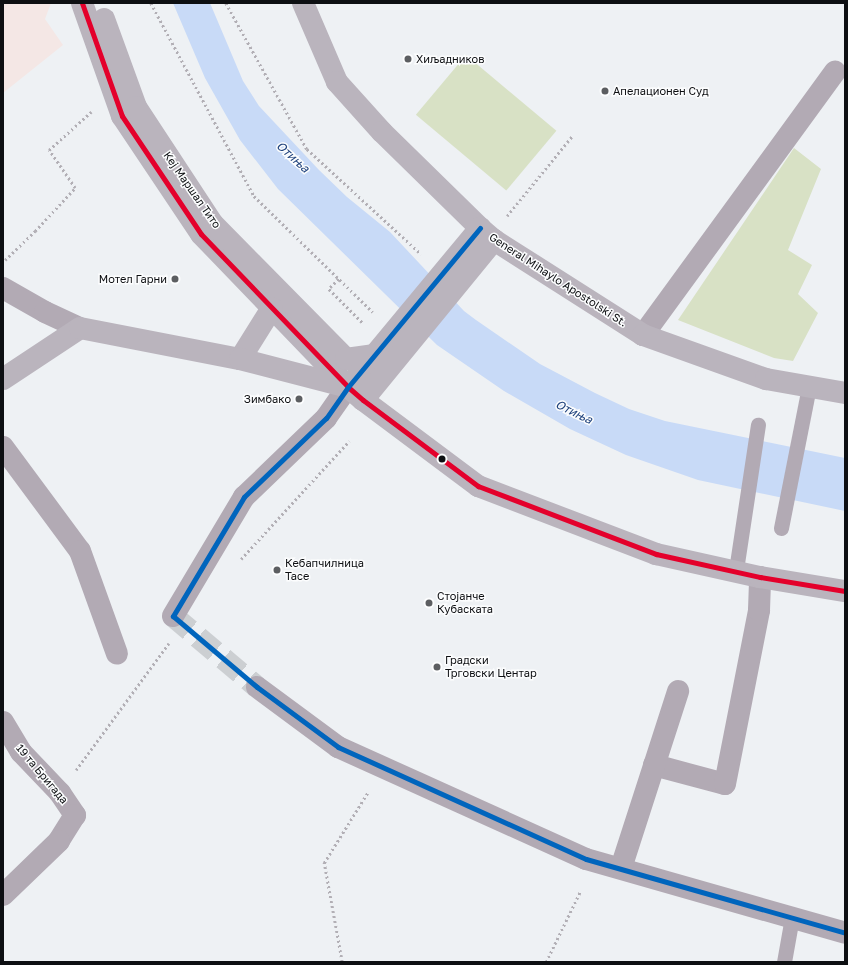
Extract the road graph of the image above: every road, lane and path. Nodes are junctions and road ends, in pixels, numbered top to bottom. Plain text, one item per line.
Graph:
1 (82, 3) edge
2 (98, 3) edge
3 (151, 3) edge
4 (226, 3) edge
5 (303, 3) edge
6 (835, 72) dead end
7 (93, 111) dead end
8 (573, 135) dead end
9 (507, 217) dead end
10 (487, 234) junction
11 (421, 254) dead end
12 (3, 262) edge
13 (339, 278) junction
14 (3, 288) edge
15 (272, 308) junction
16 (373, 312) dead end
17 (80, 328) junction
18 (361, 330) dead end
19 (643, 336) junction
20 (310, 348) junction
21 (385, 352) junction
22 (240, 359) junction
23 (283, 369) junction
24 (3, 379) edge
25 (809, 386) junction
26 (355, 393) junction
27 (845, 393) edge
28 (758, 425) dead end
29 (3, 447) edge
30 (781, 528) dead end
31 (736, 570) junction
32 (760, 577) junction
33 (845, 591) edge
34 (173, 616) dead end
35 (117, 654) dead end
36 (257, 687) tunnel mouth
37 (678, 691) dead end
38 (3, 722) edge
39 (654, 765) junction
40 (368, 792) dead end
41 (621, 868) junction
42 (580, 892) dead end
43 (3, 895) edge
44 (792, 917) junction
45 (845, 933) edge
46 (342, 962) edge
47 (546, 962) edge
48 (784, 962) edge

1 - 15 street, Кеј Маршал Тито
2 - 21 street, Кеј Маршал Тито
3 - 13 path
4 - 11 path
5 - 10 street, General Mihaylo Apostolski St.
6 - 19 street
7 - 12 path
8 - 9 path
10 - 19 street, General Mihaylo Apostolski St.
10 - 21 street
13 - 16 path
13 - 18 path
14 - 17 street
15 - 20 street, Кеј Маршал Тито
15 - 22 street
17 - 22 street
17 - 24 street
19 - 25 street, General Mihaylo Apostolski St.
20 - 23 street
20 - 26 street, Кеј Маршал Тито
21 - 26 street
22 - 23 street
23 - 26 street
25 - 27 street, General Mihaylo Apostolski St.
25 - 30 lane
26 - 31 street
26 - 34 street
28 - 31 lane
29 - 35 street
31 - 32 street
32 - 33 street
32 - 39 street
36 - 41 street
37 - 39 street
38 - 43 street, 19 та Бригада
39 - 41 street
40 - 46 path
41 - 44 street
42 - 47 path
44 - 45 street
44 - 48 lane

